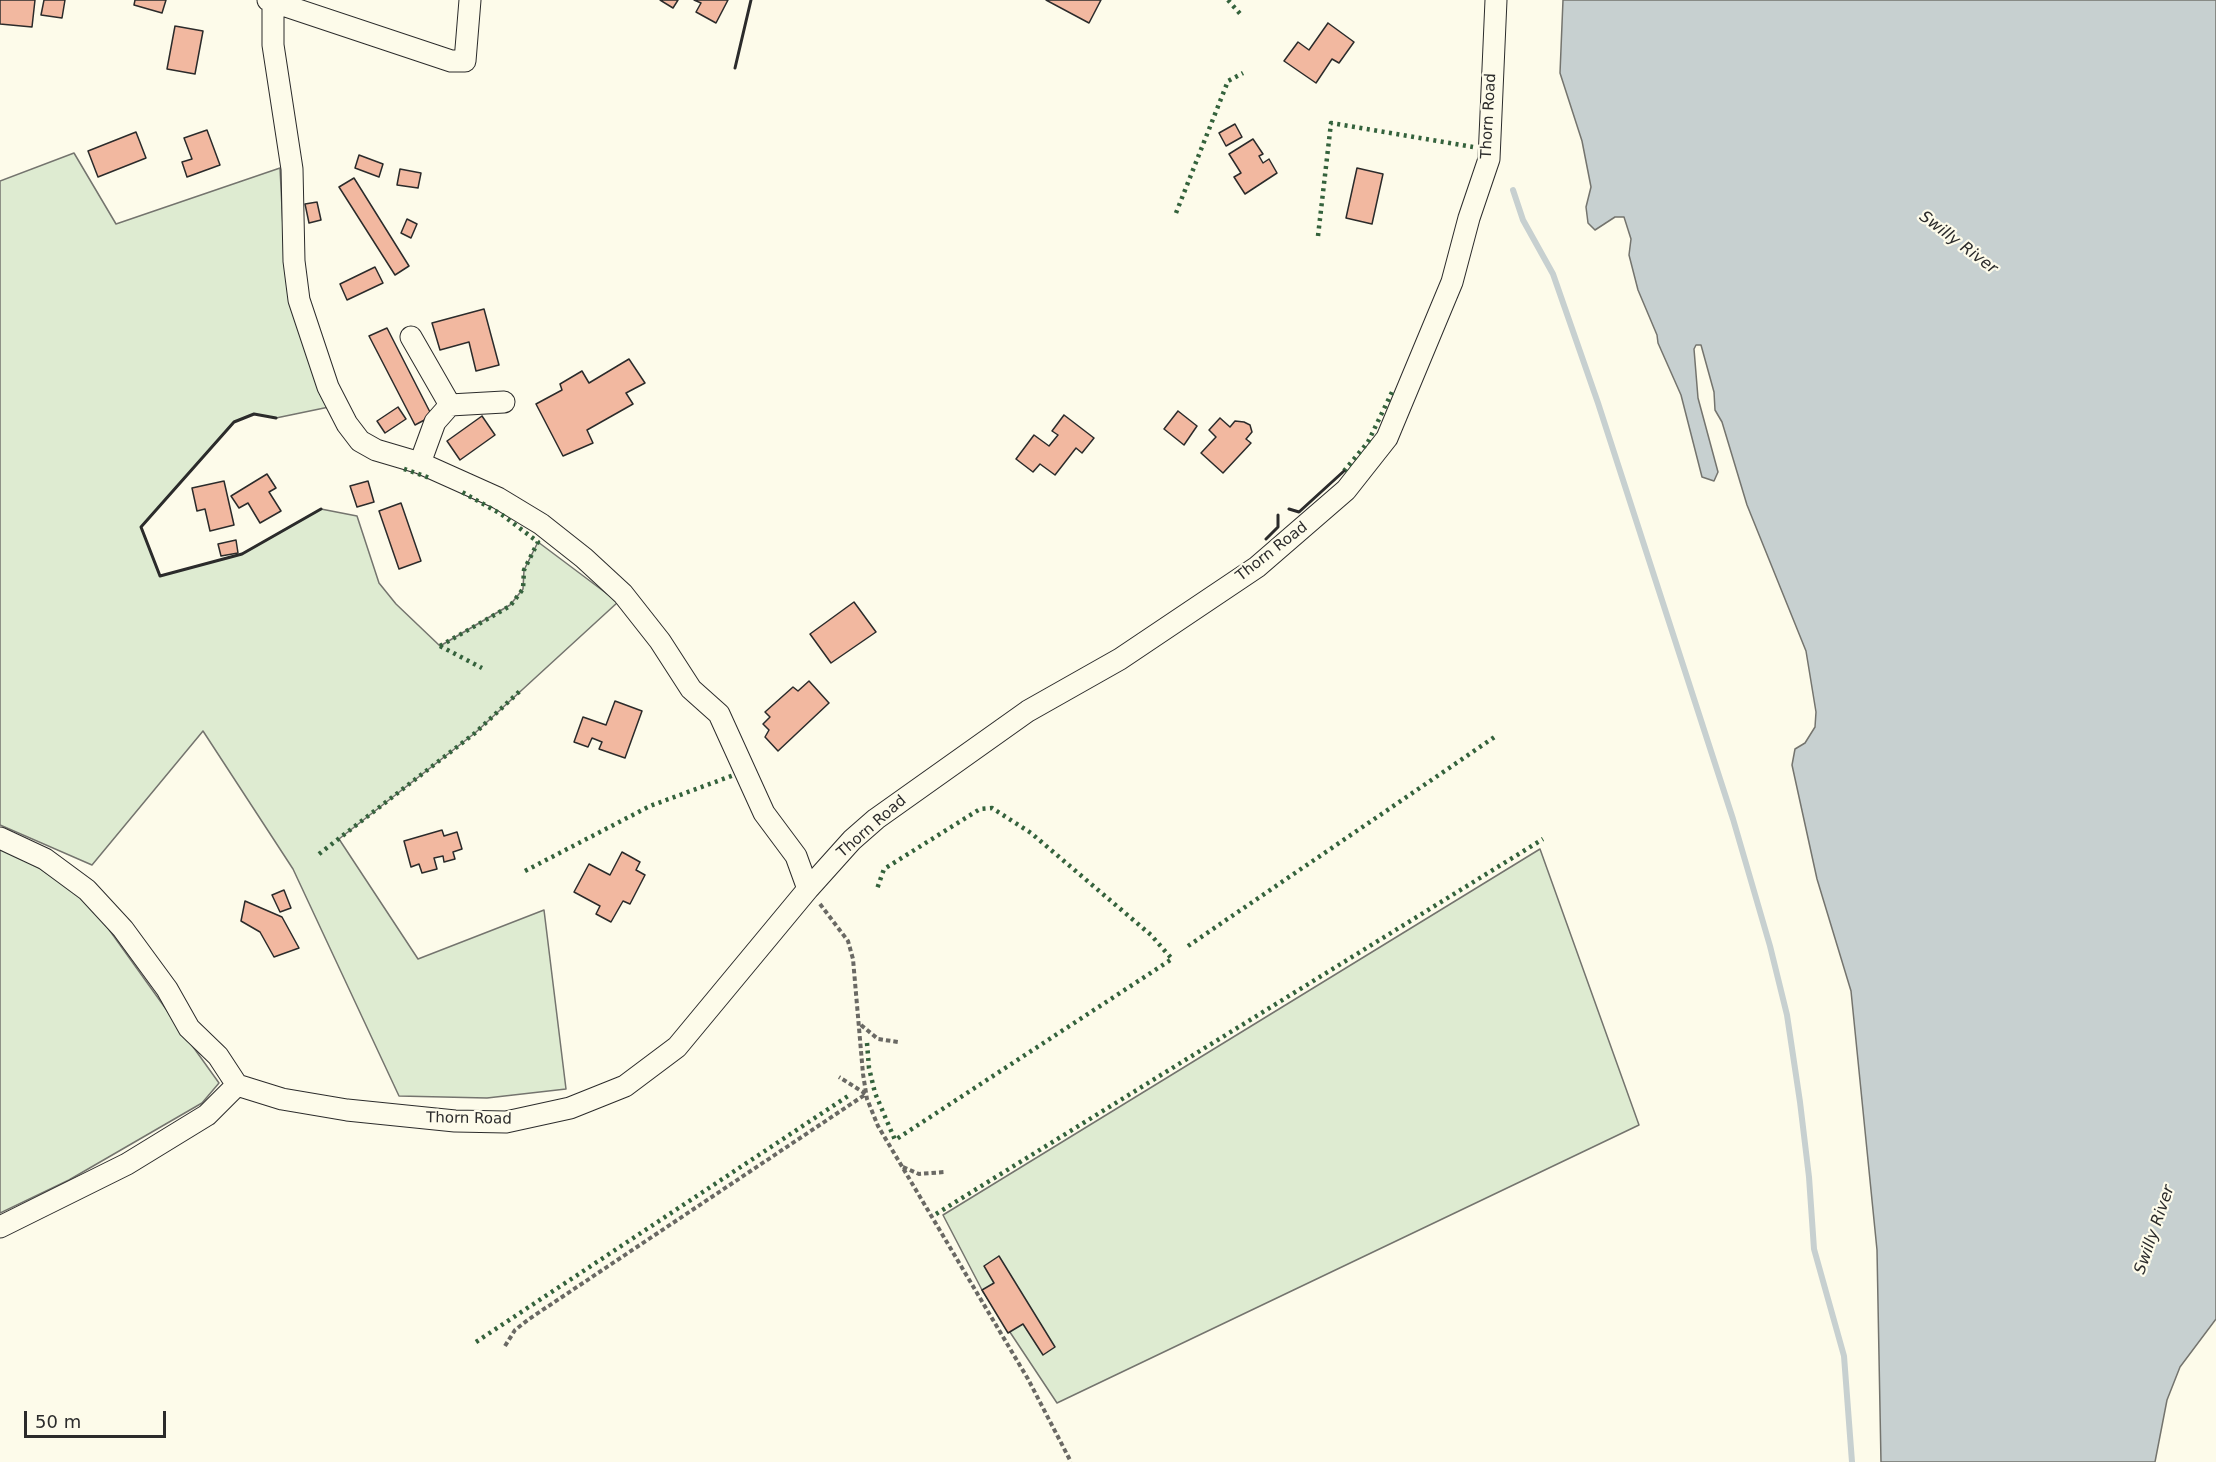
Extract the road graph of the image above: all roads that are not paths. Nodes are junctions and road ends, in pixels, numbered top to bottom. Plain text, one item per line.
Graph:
1 (271, 0) edge
2 (470, 0) edge
3 (1496, 0) edge
4 (411, 337) dead end
5 (504, 402) dead end
6 (450, 405) junction
7 (420, 463) junction
8 (0, 838) edge
9 (808, 889) junction
10 (237, 1085) junction
11 (0, 1227) edge

1 - 2 street
1 - 7 street
3 - 9 street, Thorn Road
4 - 6 street
5 - 6 street
6 - 7 street
7 - 9 street
8 - 10 street
9 - 10 street, Thorn Road
10 - 11 street

